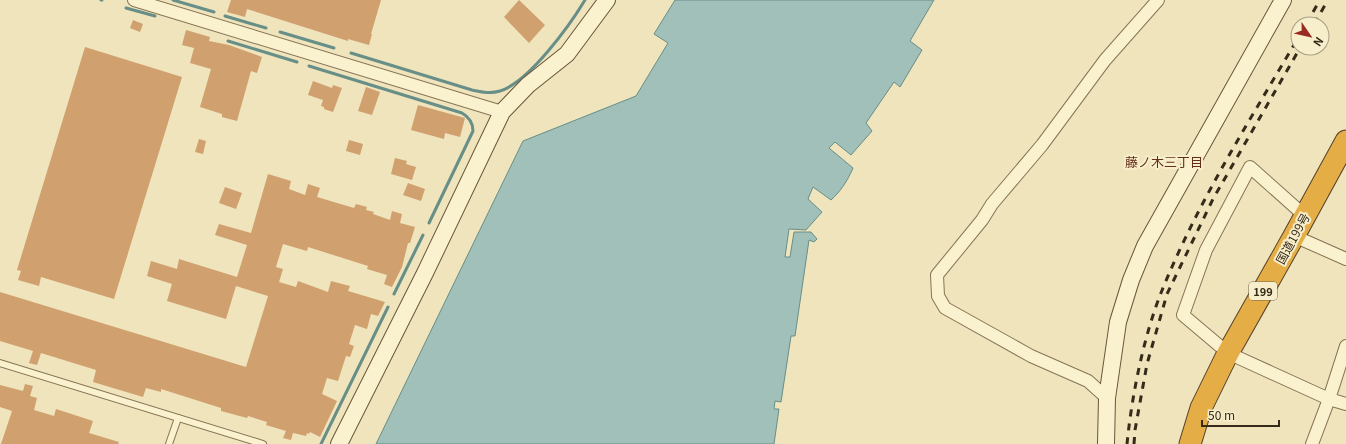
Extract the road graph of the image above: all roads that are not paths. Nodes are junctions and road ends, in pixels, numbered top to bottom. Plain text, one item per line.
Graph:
1 (134, 0) edge
2 (607, 0) edge
3 (1158, 0) edge
4 (1283, 0) edge
5 (502, 112) junction
6 (1346, 141) edge
7 (1346, 164) edge
8 (1304, 216) junction
9 (1299, 238) junction
10 (1346, 258) edge
11 (1346, 346) edge
12 (1232, 355) junction
13 (0, 363) edge
14 (1106, 398) junction
15 (1329, 399) junction
16 (1346, 404) edge
17 (178, 418) junction
18 (169, 444) edge
19 (263, 444) edge
20 (339, 444) edge
21 (1106, 444) edge
22 (1190, 444) edge
23 (1203, 444) edge
24 (1312, 444) edge

1 - 5 street
2 - 5 street
3 - 14 street
4 - 14 street
5 - 20 street
6 - 8 highway, 国道199号 / 199
7 - 9 highway, 国道199号 / 199
8 - 9 highway, 国道199号 / 199
8 - 12 street
9 - 10 street
9 - 12 highway, 国道199号 / 199
11 - 15 street
12 - 15 street
12 - 22 highway, 国道199号 / 199
12 - 23 highway, 国道199号 / 199
13 - 17 lane
14 - 21 street
15 - 16 street
15 - 24 street
17 - 18 lane
17 - 19 lane

